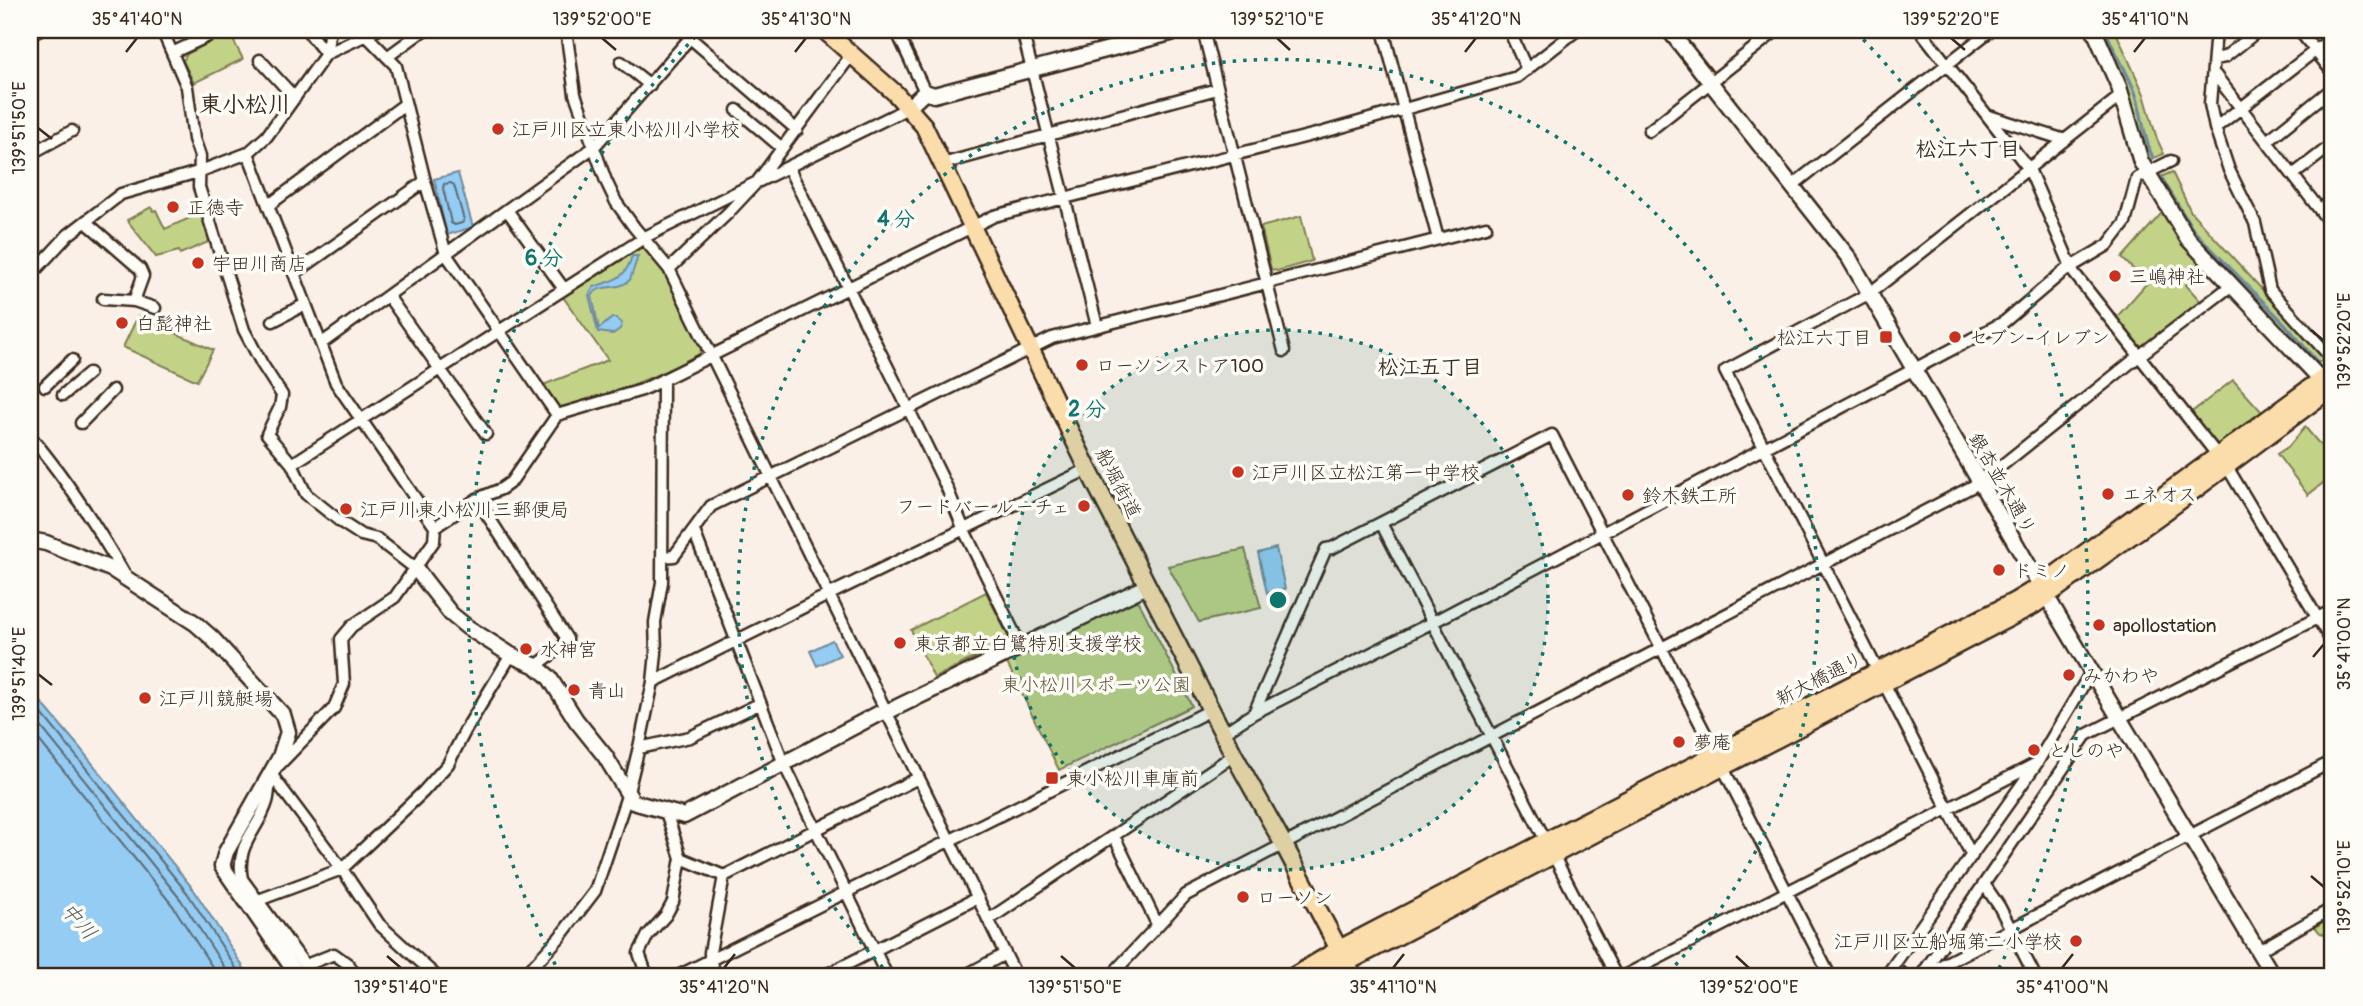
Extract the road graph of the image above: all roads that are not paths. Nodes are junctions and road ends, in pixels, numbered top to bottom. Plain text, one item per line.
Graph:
1 (40, 30) edge
2 (162, 30) edge
3 (221, 30) edge
4 (307, 30) edge
5 (330, 30) edge
6 (377, 30) edge
7 (424, 30) edge
8 (566, 30) edge
9 (681, 30) edge
10 (824, 30) edge
11 (896, 30) edge
12 (1022, 30) edge
13 (1182, 30) edge
14 (1203, 30) edge
15 (1383, 30) edge
16 (1509, 30) edge
17 (1577, 30) edge
18 (1669, 30) edge
19 (1777, 30) edge
20 (1920, 30) edge
21 (1991, 30) edge
22 (2094, 30) edge
23 (2216, 30) edge
24 (2259, 30) edge
25 (2300, 30) edge
26 (694, 34) edge
27 (30, 35) edge
28 (367, 36) junction
29 (2333, 37) edge
30 (2316, 51) junction
31 (172, 53) junction
32 (327, 54) junction
33 (852, 54) junction
34 (387, 57) junction
35 (2214, 59) junction
36 (260, 60) dead end
37 (621, 62) dead end
38 (1947, 64) junction
39 (1032, 69) junction
40 (1527, 69) junction
41 (2213, 72) junction
42 (2333, 73) edge
43 (1710, 82) junction
44 (650, 85) junction
45 (2333, 88) edge
46 (1217, 89) junction
47 (925, 92) junction
48 (2122, 95) junction
49 (295, 98) junction
50 (405, 104) junction
51 (909, 107) junction
52 (2241, 108) junction
53 (737, 110) dead end
54 (1404, 110) junction
55 (1989, 116) junction
56 (2215, 128) junction
57 (797, 130) junction
58 (72, 131) dead end
59 (1649, 131) dead end
60 (30, 133) edge
61 (1048, 134) junction
62 (2065, 140) junction
63 (2267, 141) junction
64 (2333, 144) edge
65 (594, 147) junction
66 (782, 148) junction
67 (34, 151) edge
68 (248, 153) junction
69 (1233, 155) junction
70 (2171, 161) dead end
71 (942, 164) junction
72 (788, 167) junction
73 (2029, 169) junction
74 (198, 172) junction
75 (2147, 172) junction
76 (2293, 175) junction
77 (425, 181) junction
78 (757, 182) junction
79 (1793, 185) junction
80 (1064, 198) junction
81 (2333, 199) edge
82 (269, 205) junction
83 (507, 210) junction
84 (2320, 210) junction
85 (86, 222) junction
86 (972, 226) junction
87 (1486, 227) dead end
88 (2333, 227) edge
89 (644, 239) junction
90 (1438, 239) junction
91 (446, 254) junction
92 (2072, 267) junction
93 (669, 269) junction
94 (294, 274) junction
95 (30, 276) edge
96 (2259, 280) dead end
97 (1266, 282) junction
98 (2232, 285) junction
99 (847, 288) junction
100 (564, 289) junction
101 (2270, 290) junction
102 (1870, 293) junction
103 (388, 296) junction
104 (103, 299) dead end
105 (134, 301) junction
106 (306, 304) junction
107 (155, 308) dead end
108 (273, 321) dead end
109 (1097, 326) junction
110 (498, 332) junction
111 (322, 343) junction
112 (1031, 349) junction
113 (1284, 351) dead end
114 (712, 354) junction
115 (2139, 356) junction
116 (72, 360) dead end
117 (2333, 360) edge
118 (439, 370) junction
119 (1914, 370) junction
120 (89, 373) dead end
121 (663, 379) junction
122 (2330, 384) edge
123 (45, 386) dead end
124 (113, 390) dead end
125 (63, 395) dead end
126 (908, 408) junction
127 (557, 415) junction
128 (360, 421) junction
129 (81, 423) dead end
130 (486, 434) dead end
131 (30, 436) edge
132 (1764, 447) junction
133 (2222, 460) junction
134 (292, 464) junction
135 (1088, 469) junction
136 (772, 476) junction
137 (1981, 482) junction
138 (477, 499) junction
139 (1381, 523) junction
140 (435, 527) junction
141 (964, 530) junction
142 (694, 531) junction
143 (1602, 534) junction
144 (30, 540) edge
145 (662, 557) junction
146 (1823, 563) junction
147 (416, 569) junction
148 (127, 578) junction
149 (1147, 586) junction
150 (2044, 592) junction
151 (828, 594) junction
152 (2333, 610) edge
153 (2318, 618) junction
154 (1433, 622) junction
155 (736, 641) junction
156 (2333, 644) edge
157 (1021, 647) junction
158 (1661, 647) junction
159 (511, 655) junction
160 (536, 666) junction
161 (2091, 672) junction
162 (1881, 677) junction
163 (653, 682) junction
164 (760, 704) junction
165 (1211, 709) junction
166 (885, 712) junction
167 (1254, 713) junction
168 (2119, 719) junction
169 (1223, 733) junction
170 (1492, 737) junction
171 (639, 748) junction
172 (1234, 755) junction
173 (1719, 760) junction
174 (2333, 761) edge
175 (2037, 763) junction
176 (784, 764) junction
177 (271, 774) junction
178 (918, 778) junction
179 (627, 796) junction
180 (1948, 809) junction
181 (666, 812) junction
182 (815, 830) junction
183 (1114, 836) junction
184 (2190, 837) junction
185 (948, 839) junction
186 (1284, 845) junction
187 (1550, 848) junction
188 (1972, 856) junction
189 (681, 858) junction
190 (342, 869) junction
191 (724, 876) junction
192 (1984, 884) junction
193 (846, 891) junction
194 (1787, 892) junction
195 (977, 898) junction
196 (256, 901) junction
197 (2333, 908) edge
198 (988, 919) junction
199 (1157, 924) junction
200 (2011, 930) junction
201 (875, 950) junction
202 (2258, 951) junction
203 (1005, 954) junction
204 (710, 960) junction
205 (1346, 962) edge
206 (302, 971) edge
207 (313, 976) edge
208 (357, 976) edge
209 (436, 976) edge
210 (524, 976) edge
211 (647, 976) edge
212 (678, 976) edge
213 (716, 976) edge
214 (824, 976) edge
215 (887, 976) edge
216 (964, 976) edge
217 (1016, 976) edge
218 (1123, 976) edge
219 (1294, 976) edge
220 (1321, 976) edge
221 (1616, 976) edge
222 (1624, 976) edge
223 (1830, 976) edge
224 (1886, 976) edge
225 (1921, 976) edge
226 (2035, 976) edge
227 (2273, 976) edge

1 - 27 street
2 - 31 street
3 - 31 street
4 - 32 street
5 - 32 street
6 - 28 street
7 - 34 street
8 - 65 street
9 - 26 street
10 - 33 main road, 船堀街道
11 - 47 street
12 - 39 street
13 - 39 street
14 - 46 street
15 - 54 street
16 - 40 street
17 - 40 street
18 - 43 street, 銀杏並木通り
19 - 43 street
20 - 38 street
21 - 38 street
22 - 48 street
23 - 35 street
24 - 35 street
25 - 30 street
26 - 44 street
26 - 57 street
28 - 32 street
28 - 34 street
29 - 30 street
30 - 42 street
30 - 52 street
31 - 74 street
32 - 49 street
33 - 51 main road, 船堀街道
33 - 57 street
34 - 50 street
35 - 41 street
36 - 49 street
37 - 44 street
38 - 55 street
38 - 79 street
39 - 47 street
39 - 61 street
40 - 54 street
41 - 52 street
41 - 56 street
43 - 59 street
43 - 79 street, 銀杏並木通り
44 - 65 street
45 - 63 street
46 - 61 street
46 - 69 street
47 - 51 street
48 - 62 street
48 - 75 street
49 - 68 street
50 - 77 street
50 - 82 street
51 - 71 main road, 船堀街道
51 - 72 street
52 - 56 street
52 - 63 street
53 - 66 street
54 - 69 street
54 - 90 street
55 - 62 street
55 - 73 street
56 - 101 street
57 - 66 street
58 - 67 street
60 - 67 street
61 - 71 street
61 - 80 street
62 - 73 street
63 - 76 street
64 - 76 street
65 - 83 street
65 - 89 street
66 - 78 street
68 - 74 street
68 - 82 street
69 - 80 street
69 - 97 street
70 - 75 street
71 - 86 main road, 船堀街道
72 - 78 street
72 - 99 street
73 - 92 street
73 - 102 street
74 - 85 street
74 - 134 street
75 - 92 street
75 - 98 street
76 - 84 street
77 - 91 street
77 - 94 street
78 - 89 street
78 - 93 street
79 - 102 street, 銀杏並木通り
80 - 86 street
80 - 109 street
81 - 84 street
82 - 94 street
83 - 91 street
83 - 100 street
84 - 88 street
85 - 95 street
85 - 105 street
86 - 99 street
86 - 112 main road, 船堀街道
87 - 90 street
89 - 93 street
89 - 100 street
90 - 97 street
91 - 103 street
91 - 110 street
92 - 115 street
92 - 119 street
93 - 114 street
94 - 106 street
96 - 101 street
97 - 109 street
97 - 113 street
98 - 115 street
98 - 122 street
99 - 114 street
99 - 126 street
100 - 110 street
101 - 117 street
102 - 119 street, 銀杏並木通り
102 - 132 street
103 - 111 street
103 - 118 street
104 - 105 street
105 - 107 street
106 - 108 street
106 - 111 street
109 - 112 street
110 - 118 street
110 - 127 street
111 - 128 street
112 - 126 street
112 - 135 main road, 船堀街道
114 - 121 street
114 - 136 street
115 - 133 street
115 - 137 street
116 - 123 street
118 - 128 street
118 - 130 street
119 - 132 street
119 - 137 street, 銀杏並木通り
120 - 125 street
121 - 127 street
121 - 145 street
122 - 133 main road, 新大橋通り
124 - 129 street
126 - 136 street
126 - 141 street
127 - 138 street
128 - 134 street
128 - 140 street
131 - 148 street
132 - 143 street
132 - 146 street
133 - 150 main road, 新大橋通り
133 - 153 street
134 - 147 street
135 - 141 street
135 - 149 main road, 船堀街道
136 - 142 street
136 - 151 street
137 - 146 street
137 - 150 street, 銀杏並木通り
138 - 140 street
138 - 160 street
139 - 143 street
139 - 154 street
139 - 167 street
140 - 147 street
141 - 151 street
141 - 157 street
142 - 145 street
142 - 155 street
143 - 154 street
143 - 158 street
144 - 148 street
145 - 163 street
146 - 158 street
146 - 162 street
147 - 159 street
147 - 177 street
148 - 177 street
149 - 157 street
149 - 165 main road, 船堀街道
150 - 161 street, 銀杏並木通り
150 - 162 main road, 新大橋通り
151 - 155 street
151 - 166 street
152 - 153 street
153 - 156 street
153 - 168 street
154 - 167 street
154 - 170 street
155 - 163 street
155 - 164 street
157 - 166 street
158 - 170 street
158 - 173 street
159 - 160 street
159 - 190 street
160 - 179 street
161 - 168 street, 銀杏並木通り
161 - 175 street
162 - 173 main road, 新大橋通り
162 - 180 street
163 - 171 street
164 - 171 street
164 - 176 street
165 - 169 main road, 船堀街道
165 - 185 street
166 - 176 street
166 - 178 street
167 - 169 street
168 - 184 street, 銀杏並木通り
168 - 192 street
169 - 172 main road, 船堀街道
170 - 186 street
170 - 187 street
171 - 179 street
172 - 183 street
172 - 186 main road, 船堀街道
173 - 187 main road, 新大橋通り
173 - 194 street
174 - 184 street
175 - 180 street
175 - 188 street
176 - 181 street
176 - 182 street
177 - 190 street
177 - 196 street
177 - 206 street
178 - 182 street
178 - 185 street
179 - 181 street
179 - 210 street
180 - 188 street
180 - 194 street
181 - 189 street
182 - 191 street
182 - 193 street
183 - 198 street
183 - 199 street
184 - 200 street
184 - 202 street, 銀杏並木通り
185 - 193 street
185 - 195 street
186 - 199 street
186 - 205 main road, 船堀街道
187 - 205 main road, 新大橋通り
187 - 221 street
188 - 224 street
189 - 191 street
189 - 211 street
190 - 196 street
190 - 209 street
191 - 204 street
192 - 200 street
192 - 225 street
193 - 201 street
193 - 204 street
194 - 222 street
194 - 223 street
195 - 198 street
195 - 201 street
196 - 206 street
197 - 202 street
198 - 203 street
199 - 218 street
200 - 225 street
200 - 226 street
201 - 214 street
201 - 215 street
202 - 227 street, 銀杏並木通り
203 - 216 street
203 - 217 street
204 - 212 street
204 - 213 street
205 - 219 main road, 新大橋通り
205 - 220 main road, 新大橋通り
206 - 207 street
206 - 208 street

